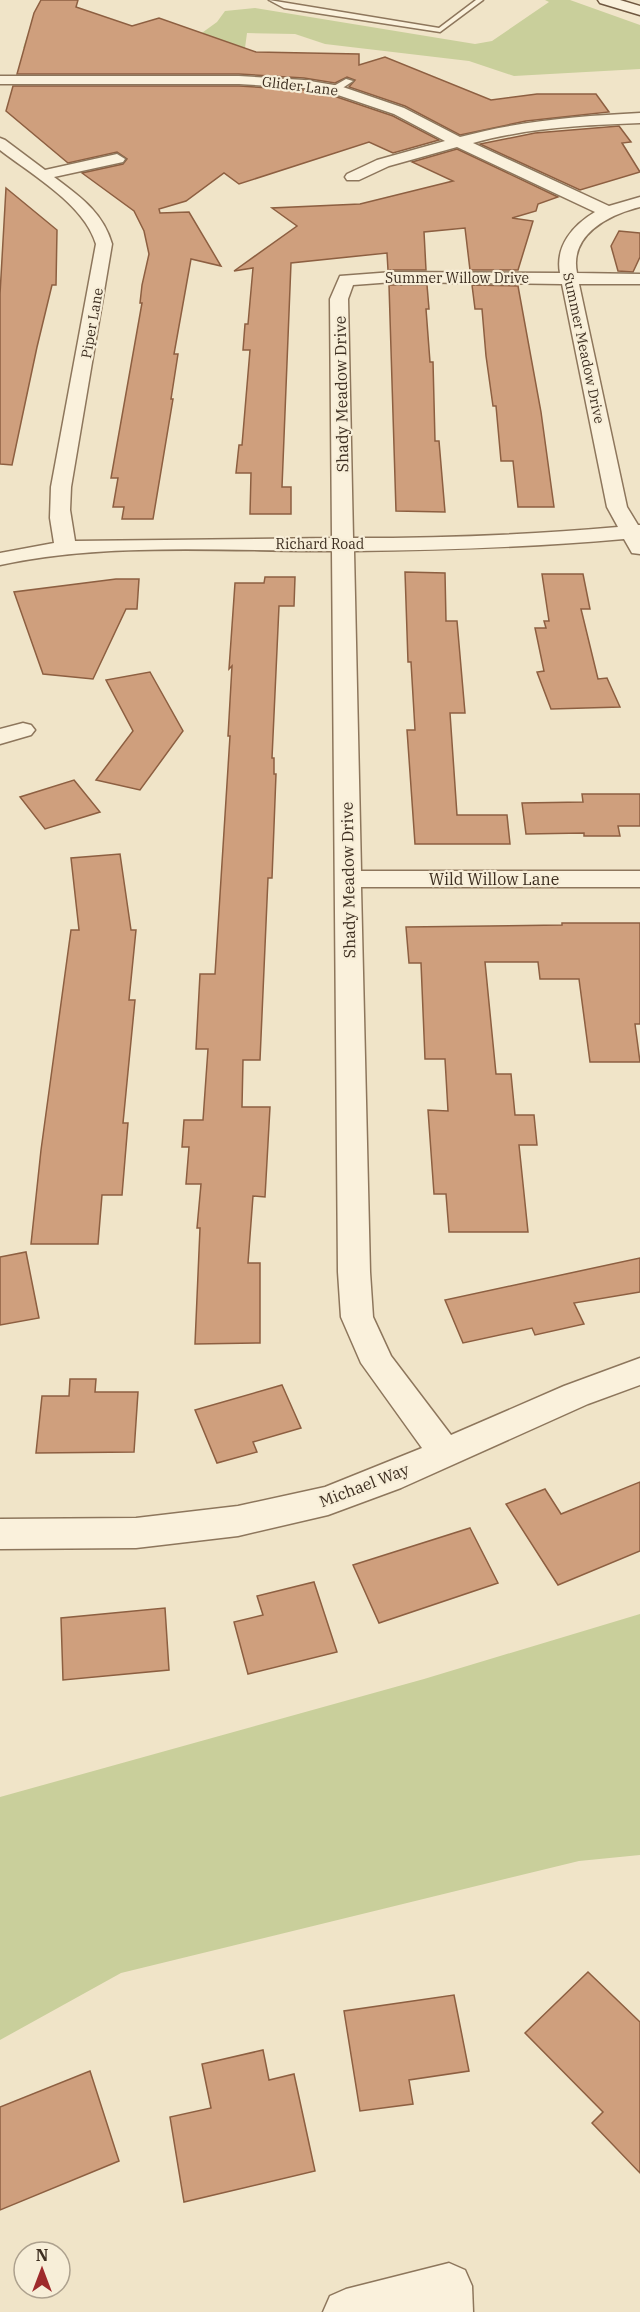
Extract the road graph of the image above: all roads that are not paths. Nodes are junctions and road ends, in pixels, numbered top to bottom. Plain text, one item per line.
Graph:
1 (272, 0) edge
2 (480, 0) edge
3 (605, 0) edge
4 (640, 11) edge
5 (0, 80) edge
6 (349, 81) dead end
7 (335, 89) junction
8 (640, 118) edge
9 (458, 142) junction
10 (0, 143) edge
11 (117, 159) dead end
12 (42, 176) junction
13 (353, 177) dead end
14 (640, 202) edge
15 (609, 212) junction
16 (569, 277) junction
17 (640, 279) edge
18 (346, 280) joint
19 (637, 537) edge
20 (344, 544) junction
21 (66, 548) junction
22 (0, 559) edge
23 (348, 879) junction
24 (640, 879) edge
25 (640, 1371) edge
26 (445, 1453) junction
27 (0, 1534) edge
28 (346, 2312) edge
29 (450, 2312) edge

1 - 2 lane
3 - 4 street
5 - 7 street, Glider Lane
6 - 7 lane
7 - 9 street, Glider Lane
8 - 9 street
9 - 13 street
9 - 15 street, Glider Lane
10 - 12 street, Piper Lane
11 - 12 street
12 - 21 street, Piper Lane
14 - 15 street, Summer Meadow Drive
15 - 16 street, Summer Meadow Drive
16 - 17 street, Summer Willow Drive
16 - 18 street, Summer Willow Drive
16 - 19 street, Summer Meadow Drive
18 - 20 street, Shady Meadow Drive
19 - 20 street, Richard Road
20 - 21 street, Richard Road
20 - 23 street, Shady Meadow Drive
21 - 22 street, Richard Road
23 - 24 street, Wild Willow Lane
23 - 26 street, Shady Meadow Drive
25 - 26 street, Michael Way
26 - 27 street, Michael Way
28 - 29 street

